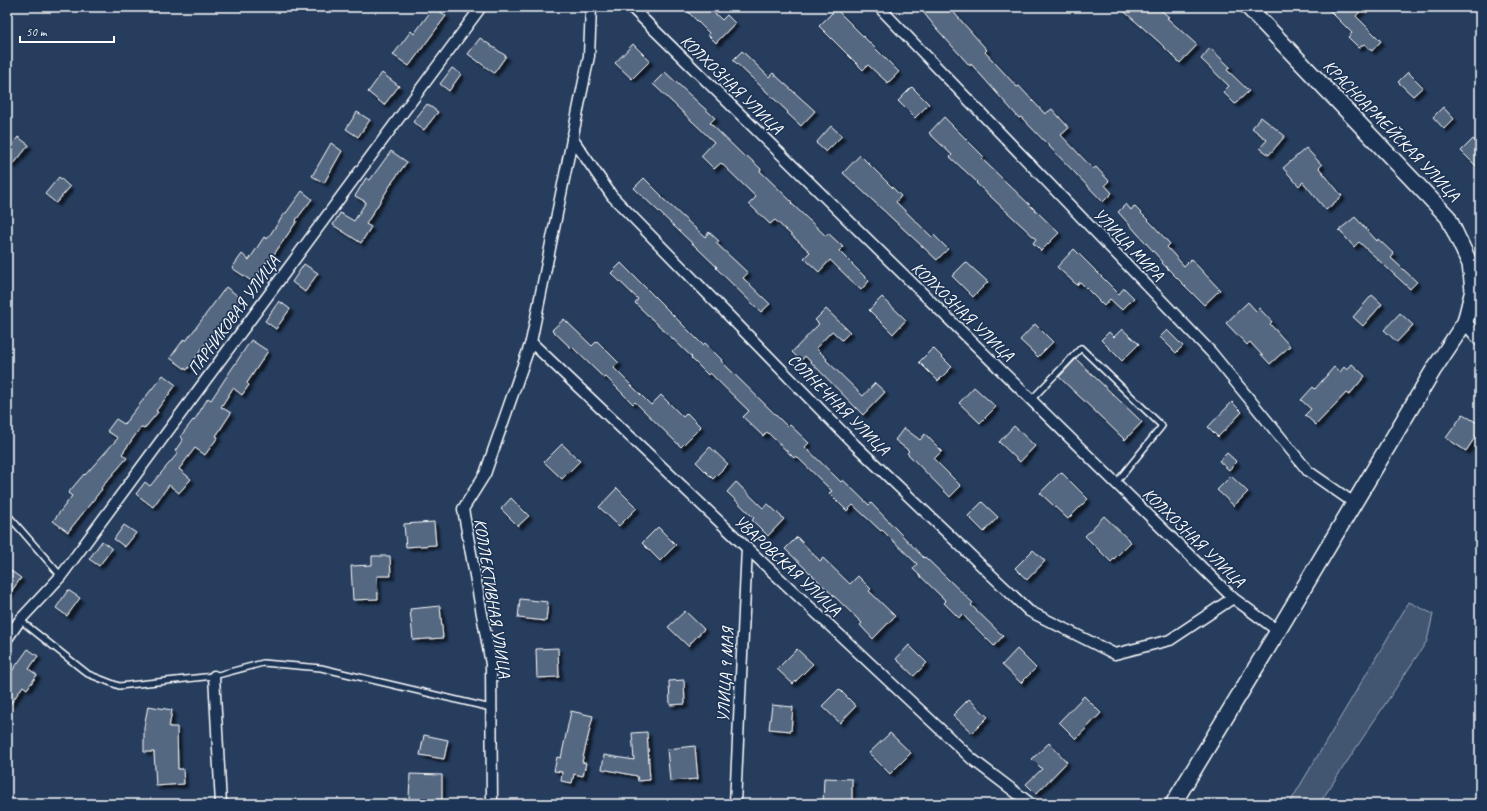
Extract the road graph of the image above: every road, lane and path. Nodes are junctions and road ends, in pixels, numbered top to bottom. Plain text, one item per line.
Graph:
1 (481, 7) edge
2 (591, 7) edge
3 (631, 7) edge
4 (879, 7) edge
5 (1248, 7) edge
6 (572, 138) junction
7 (1477, 290) edge
8 (1465, 322) junction
9 (1480, 340) edge
10 (531, 342) junction
11 (1031, 400) junction
12 (1116, 483) junction
13 (1354, 503) junction
14 (7, 514) edge
15 (747, 548) junction
16 (61, 576) junction
17 (1233, 598) junction
18 (20, 620) junction
19 (1278, 631) junction
20 (7, 639) edge
21 (214, 676) junction
22 (491, 708) junction
23 (221, 804) edge
24 (492, 804) edge
25 (735, 804) edge
26 (1031, 804) edge
27 (1173, 804) edge

1 - 16 street, ПАРНИКОВАЯ УЛИЦА
2 - 6 street, КОЛЛЕКТИВНАЯ УЛИЦА
3 - 11 street, КОЛХОЗНАЯ УЛИЦА
4 - 13 street, УЛИЦА МИРА
5 - 7 main road, КРАСНОАРМЕЙСКАЯ УЛИЦА
6 - 10 street, КОЛЛЕКТИВНАЯ УЛИЦА
6 - 17 street, СОЛНЕЧНАЯ УЛИЦА
7 - 8 main road, КРАСНОАРМЕЙСКАЯ УЛИЦА
8 - 9 street
8 - 13 main road, КРАСНОАРМЕЙСКАЯ УЛИЦА
10 - 15 street, УВАРОВСКАЯ УЛИЦА
10 - 22 street, КОЛЛЕКТИВНАЯ УЛИЦА
11 - 12 street, КОЛХОЗНАЯ УЛИЦА
11 - 12 lane
12 - 17 street, КОЛХОЗНАЯ УЛИЦА
13 - 19 main road, КРАСНОАРМЕЙСКАЯ УЛИЦА
14 - 16 lane
15 - 25 street, УЛИЦА 9 МАЯ
15 - 26 street, УВАРОВСКАЯ УЛИЦА
16 - 18 street, ПАРНИКОВАЯ УЛИЦА
17 - 19 street, КОЛХОЗНАЯ УЛИЦА
18 - 20 street, ПАРНИКОВАЯ УЛИЦА
18 - 21 lane
19 - 27 main road, КРАСНОАРМЕЙСКАЯ УЛИЦА
21 - 22 lane
21 - 23 street
22 - 24 street, КОЛЛЕКТИВНАЯ УЛИЦА

